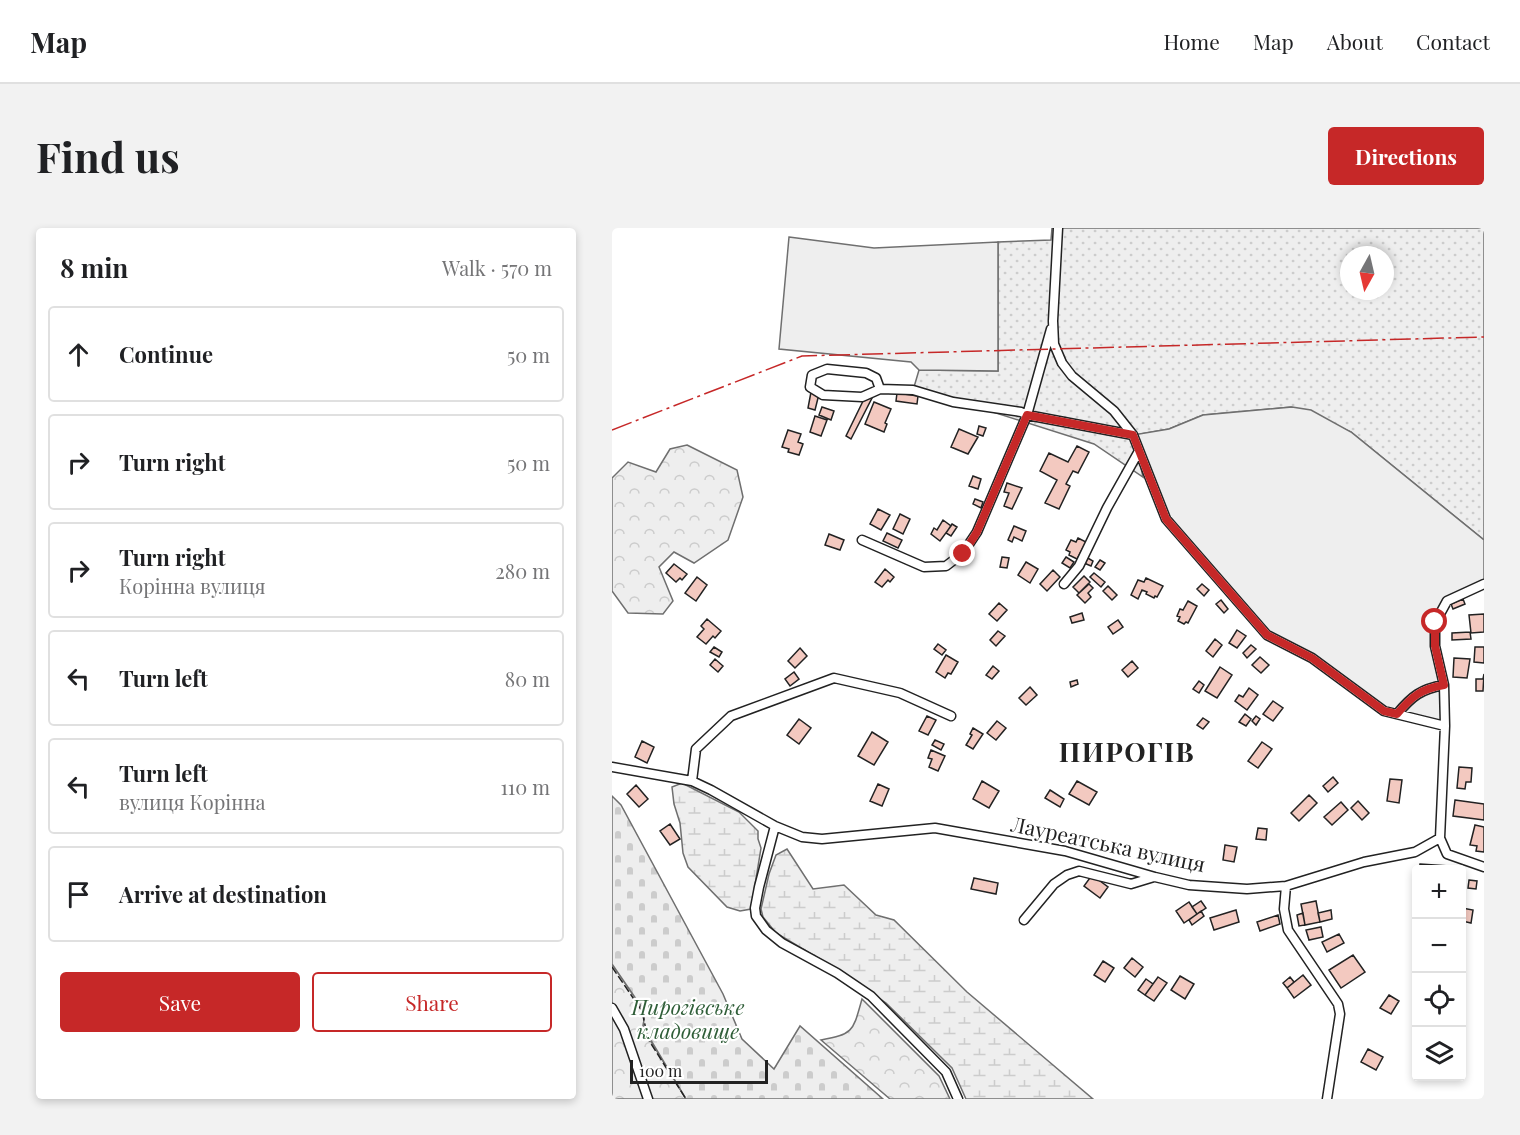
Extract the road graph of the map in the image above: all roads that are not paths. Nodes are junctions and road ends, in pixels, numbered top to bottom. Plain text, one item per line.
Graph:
1 (1058, 228) edge
2 (1053, 321) junction
3 (880, 389) junction
4 (1027, 415) junction
5 (1133, 435) junction
6 (1139, 451) junction
7 (862, 540) dead end
8 (1064, 584) dead end
9 (1484, 584) edge
10 (1444, 685) junction
11 (1397, 714) junction
12 (951, 717) dead end
13 (1445, 726) junction
14 (612, 767) edge
15 (692, 782) junction
16 (774, 826) junction
17 (1440, 838) junction
18 (1484, 867) edge
19 (1155, 877) junction
20 (1286, 886) junction
21 (1024, 920) dead end
22 (612, 1008) edge
23 (648, 1099) edge
24 (958, 1099) edge
25 (1327, 1099) edge

1 - 2 street
2 - 4 street
2 - 5 street
3 - 3 street
3 - 4 street
4 - 5 street
4 - 7 street
5 - 6 street
6 - 8 street
6 - 11 street
9 - 10 street
10 - 11 street
10 - 13 street
11 - 13 street
12 - 15 street
13 - 17 street
14 - 15 street, Лауреатська вулиця
15 - 16 street, Лауреатська вулиця
16 - 19 street, Лауреатська вулиця
16 - 24 street
17 - 18 street
17 - 20 street, Лауреатська вулиця
19 - 20 street, Лауреатська вулиця
19 - 21 street
20 - 25 street
22 - 23 street

